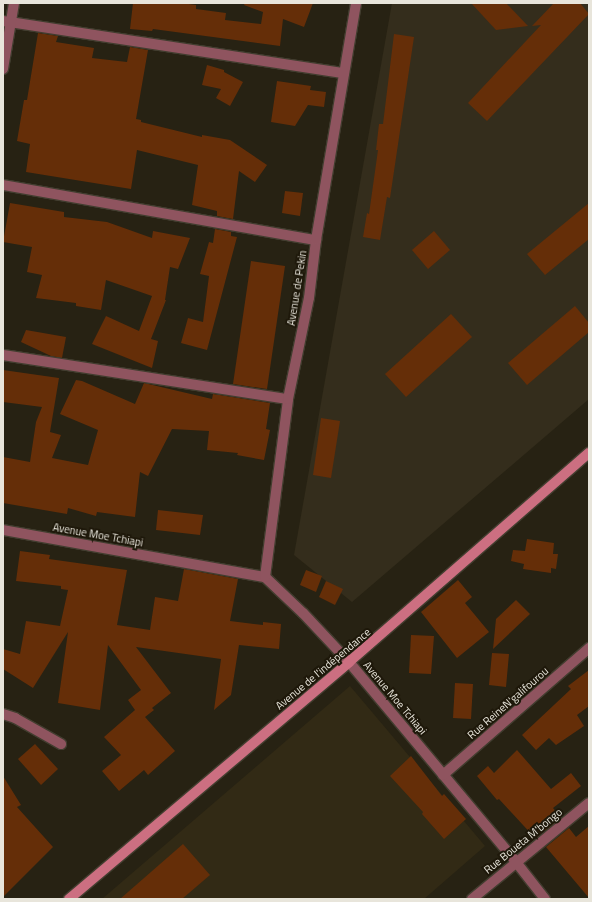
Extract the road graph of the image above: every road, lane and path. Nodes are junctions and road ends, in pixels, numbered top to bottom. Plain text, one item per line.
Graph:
1 (14, 3) edge
2 (356, 3) edge
3 (7, 22) edge
4 (3, 69) edge
5 (344, 73) junction
6 (3, 185) edge
7 (316, 240) junction
8 (3, 355) edge
9 (288, 398) junction
10 (589, 453) edge
11 (3, 530) edge
12 (265, 577) junction
13 (589, 648) edge
14 (349, 662) junction
15 (3, 714) edge
16 (61, 744) dead end
17 (444, 775) junction
18 (589, 803) edge
19 (516, 862) junction
20 (69, 899) edge
21 (472, 899) edge
22 (545, 899) edge

1 - 3 street
2 - 5 street, Avenue de Pekin
3 - 4 street
3 - 5 street
5 - 7 street, Avenue de Pekin
6 - 7 street
7 - 9 street, Avenue de Pekin
8 - 9 street
9 - 12 street, Avenue de Pekin
10 - 14 street, Avenue de l'indépendance
11 - 12 street, Avenue Moe Tchiapi
12 - 14 street, Avenue Moe Tchiapi
13 - 17 street, Rue ReineN'galifourou
14 - 17 street, Avenue Moe Tchiapi
14 - 20 street, Avenue de l'indépendance
15 - 16 street
17 - 19 street, Avenue Moe Tchiapi
18 - 19 street, Rue Boueta M'bongo
19 - 21 street, Rue Boueta M'bongo
19 - 22 street, Avenue Moe Tchiapi

